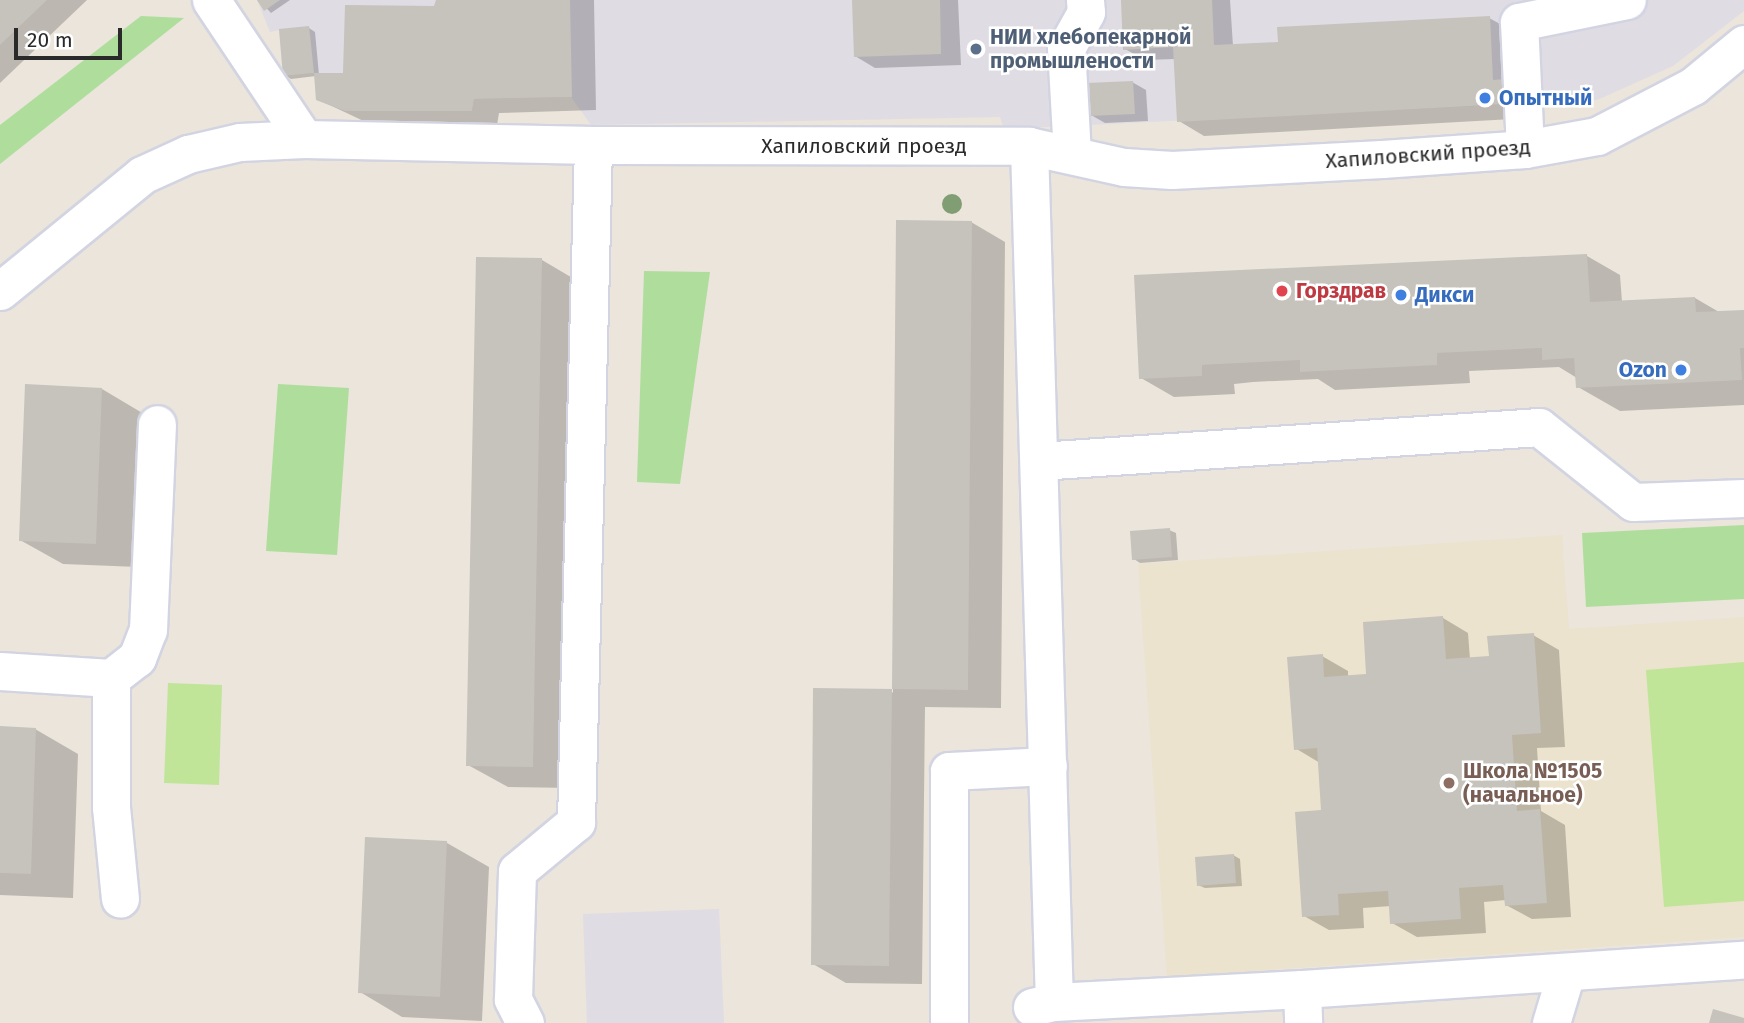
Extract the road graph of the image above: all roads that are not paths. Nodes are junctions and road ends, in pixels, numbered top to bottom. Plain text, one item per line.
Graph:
1 (211, 0) edge
2 (1085, 0) edge
3 (1627, 0) edge
4 (1508, 11) edge
5 (1744, 44) edge
6 (304, 139) junction
7 (593, 145) junction
8 (1029, 146) junction
9 (1525, 149) junction
10 (1072, 154) junction
11 (0, 291) edge
12 (157, 424) dead end
13 (1040, 461) junction
14 (1744, 498) edge
15 (0, 671) edge
16 (111, 678) junction
17 (1048, 766) junction
18 (120, 899) dead end
19 (1744, 960) edge
20 (1566, 973) junction
21 (1302, 1006) edge
22 (525, 1023) edge
23 (949, 1023) edge
24 (1551, 1023) edge

1 - 6 street
2 - 10 street
3 - 4 street
4 - 9 street
5 - 9 street, Хапиловский проезд
6 - 7 street, Хапиловский проезд
6 - 11 street, Хапиловский проезд
7 - 8 street, Хапиловский проезд
7 - 22 street
8 - 10 street, Хапиловский проезд
8 - 13 street
9 - 10 street, Хапиловский проезд
12 - 16 street
13 - 14 street
13 - 17 street
15 - 16 street
16 - 18 street
17 - 21 street
17 - 23 street
19 - 20 street
20 - 21 street
20 - 24 street

